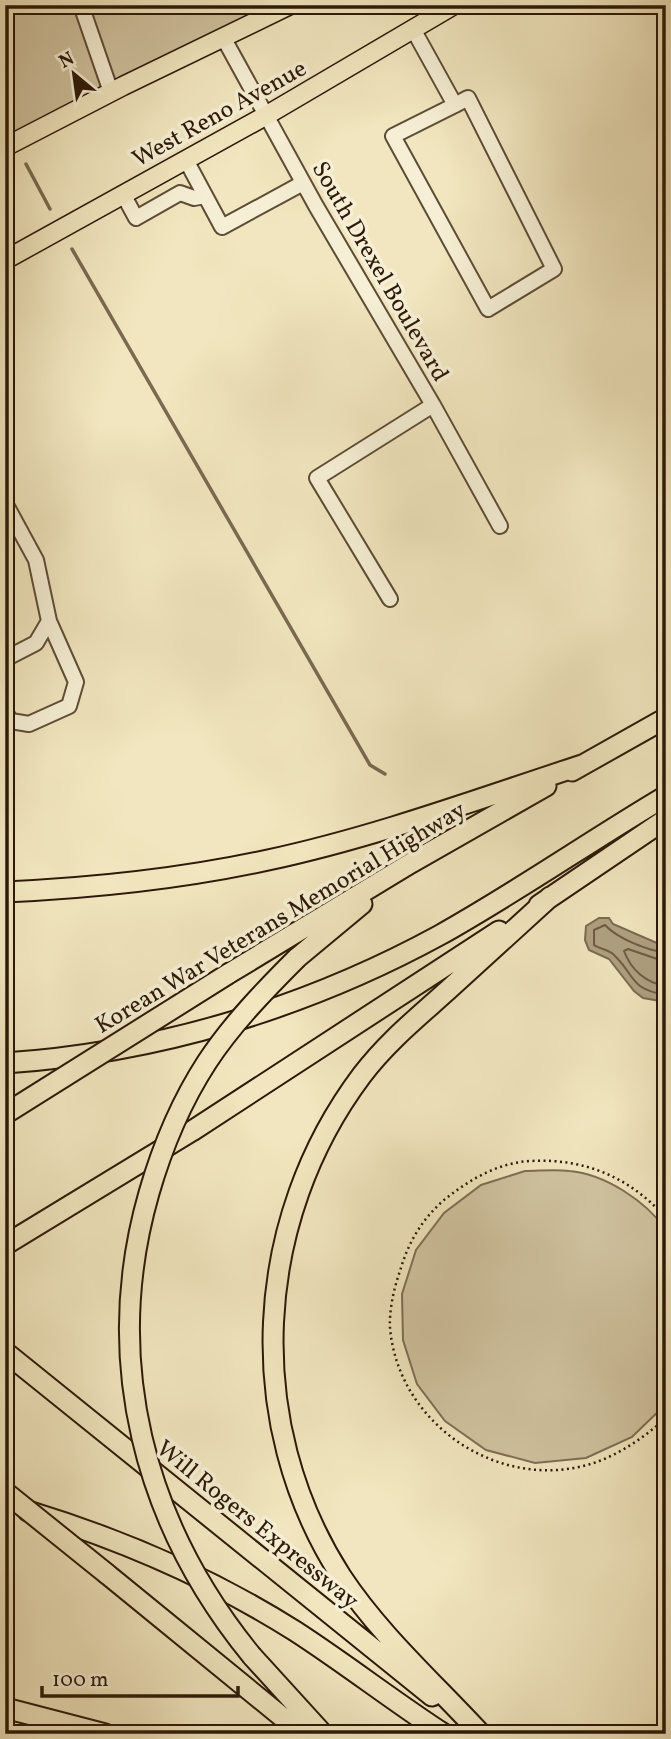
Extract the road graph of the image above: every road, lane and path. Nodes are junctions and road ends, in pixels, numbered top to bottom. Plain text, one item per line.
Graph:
1 (81, 5) edge
2 (290, 5) edge
3 (454, 5) edge
4 (413, 30) junction
5 (223, 37) junction
6 (111, 92) junction
7 (455, 105) junction
8 (267, 115) junction
9 (5, 147) edge
10 (186, 160) junction
11 (303, 183) junction
12 (123, 194) junction
13 (205, 196) junction
14 (5, 260) edge
15 (433, 405) junction
16 (5, 503) edge
17 (500, 526) dead end
18 (390, 599) dead end
19 (49, 621) junction
20 (5, 659) edge
21 (5, 712) edge
22 (666, 718) edge
23 (582, 765) junction
24 (666, 796) edge
25 (666, 819) edge
26 (411, 863) junction
27 (5, 892) edge
28 (550, 897) junction
29 (5, 1062) edge
30 (5, 1114) edge
31 (666, 1218) edge
32 (5, 1245) edge
33 (5, 1352) edge
34 (666, 1418) edge
35 (5, 1492) edge
36 (5, 1504) edge
37 (5, 1708) edge
38 (105, 1734) edge
39 (303, 1734) edge
40 (323, 1734) edge
41 (444, 1734) edge
42 (480, 1734) edge

1 - 6 street
2 - 5 main road
3 - 4 main road, West Reno Avenue
4 - 7 street
4 - 8 main road, West Reno Avenue
5 - 6 main road
5 - 8 street, South Drexel Boulevard
6 - 9 main road
7 - 7 street
8 - 10 main road, West Reno Avenue
8 - 11 street, South Drexel Boulevard
10 - 12 main road, West Reno Avenue
10 - 13 street
11 - 13 street
11 - 15 street, South Drexel Boulevard
12 - 13 street
12 - 14 main road, West Reno Avenue
15 - 17 street, South Drexel Boulevard
15 - 18 street
16 - 19 street
19 - 20 street
19 - 21 street
22 - 23 highway
23 - 26 highway, Korean War Veterans Memorial Highway
23 - 27 highway
24 - 29 highway
25 - 28 highway
26 - 30 highway, Korean War Veterans Memorial Highway, bridge
26 - 40 highway, bridge
28 - 32 highway
28 - 42 highway
31 - 34 path
33 - 42 highway, Will Rogers Expressway
35 - 39 highway, bridge
36 - 41 highway
37 - 38 highway

